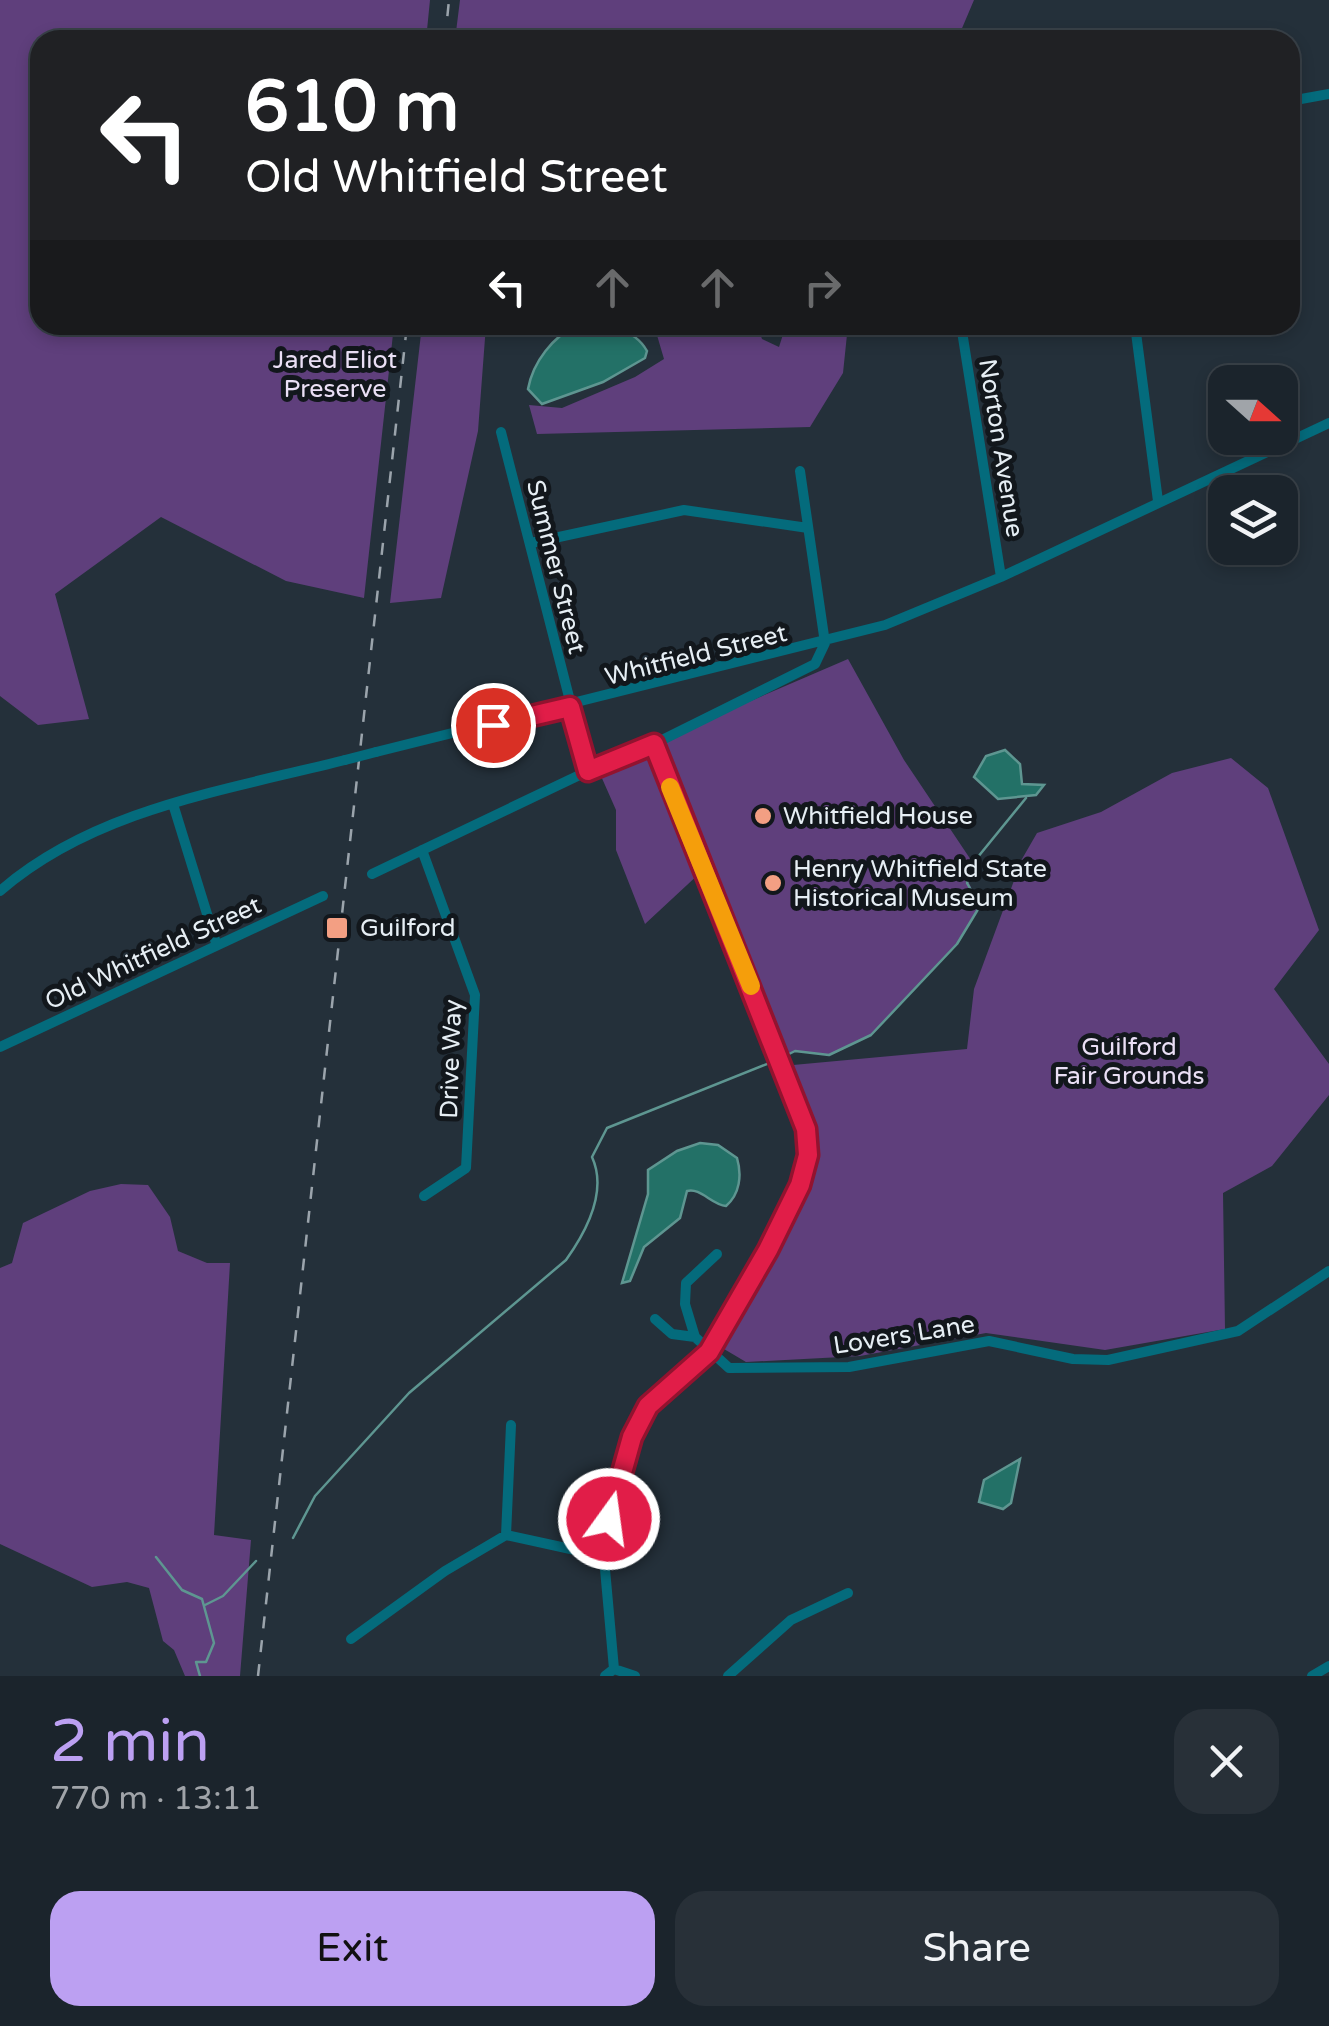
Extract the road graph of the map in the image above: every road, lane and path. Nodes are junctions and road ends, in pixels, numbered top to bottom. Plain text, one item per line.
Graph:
1 (1329, 94) edge
2 (1300, 98) edge
3 (963, 335) edge
4 (1136, 335) edge
5 (1329, 422) edge
6 (500, 432) dead end
7 (800, 471) dead end
8 (1158, 501) junction
9 (808, 528) junction
10 (531, 543) junction
11 (1001, 577) junction
12 (826, 643) junction
13 (570, 707) junction
14 (654, 744) junction
15 (588, 771) junction
16 (173, 804) junction
17 (422, 850) junction
18 (372, 874) dead end
19 (0, 892) edge
20 (324, 896) dead end
21 (216, 943) junction
22 (0, 1047) edge
23 (424, 1196) dead end
24 (718, 1254) dead end
25 (1329, 1272) edge
26 (654, 1319) dead end
27 (695, 1337) junction
28 (709, 1352) junction
29 (511, 1426) dead end
30 (506, 1535) junction
31 (603, 1547) junction
32 (848, 1593) dead end
33 (350, 1639) dead end
34 (1329, 1666) edge
35 (610, 1672) edge
36 (634, 1676) edge
37 (728, 1676) edge
38 (1312, 1676) edge

1 - 2 street
3 - 11 street, Norton Avenue
4 - 8 street
5 - 8 street, Whitfield Street
6 - 10 street, Summer Street
7 - 9 street
8 - 11 street, Whitfield Street
9 - 10 street
9 - 12 street
10 - 13 street, Summer Street
11 - 12 street, Whitfield Street
12 - 13 street, Whitfield Street
12 - 14 street
13 - 15 street, Summer Street
13 - 16 street, Whitfield Street, bridge
14 - 15 street
14 - 28 street
15 - 17 street
16 - 19 street, Whitfield Street
16 - 21 street
17 - 18 street
17 - 23 street, Drive Way
20 - 21 street, Old Whitfield Street
21 - 22 street, Old Whitfield Street
24 - 27 street
25 - 28 street, Lovers Lane
26 - 27 street
27 - 28 street
28 - 31 street
29 - 30 street
30 - 31 street
30 - 33 street
31 - 35 street
32 - 37 street
34 - 38 street
35 - 36 street

